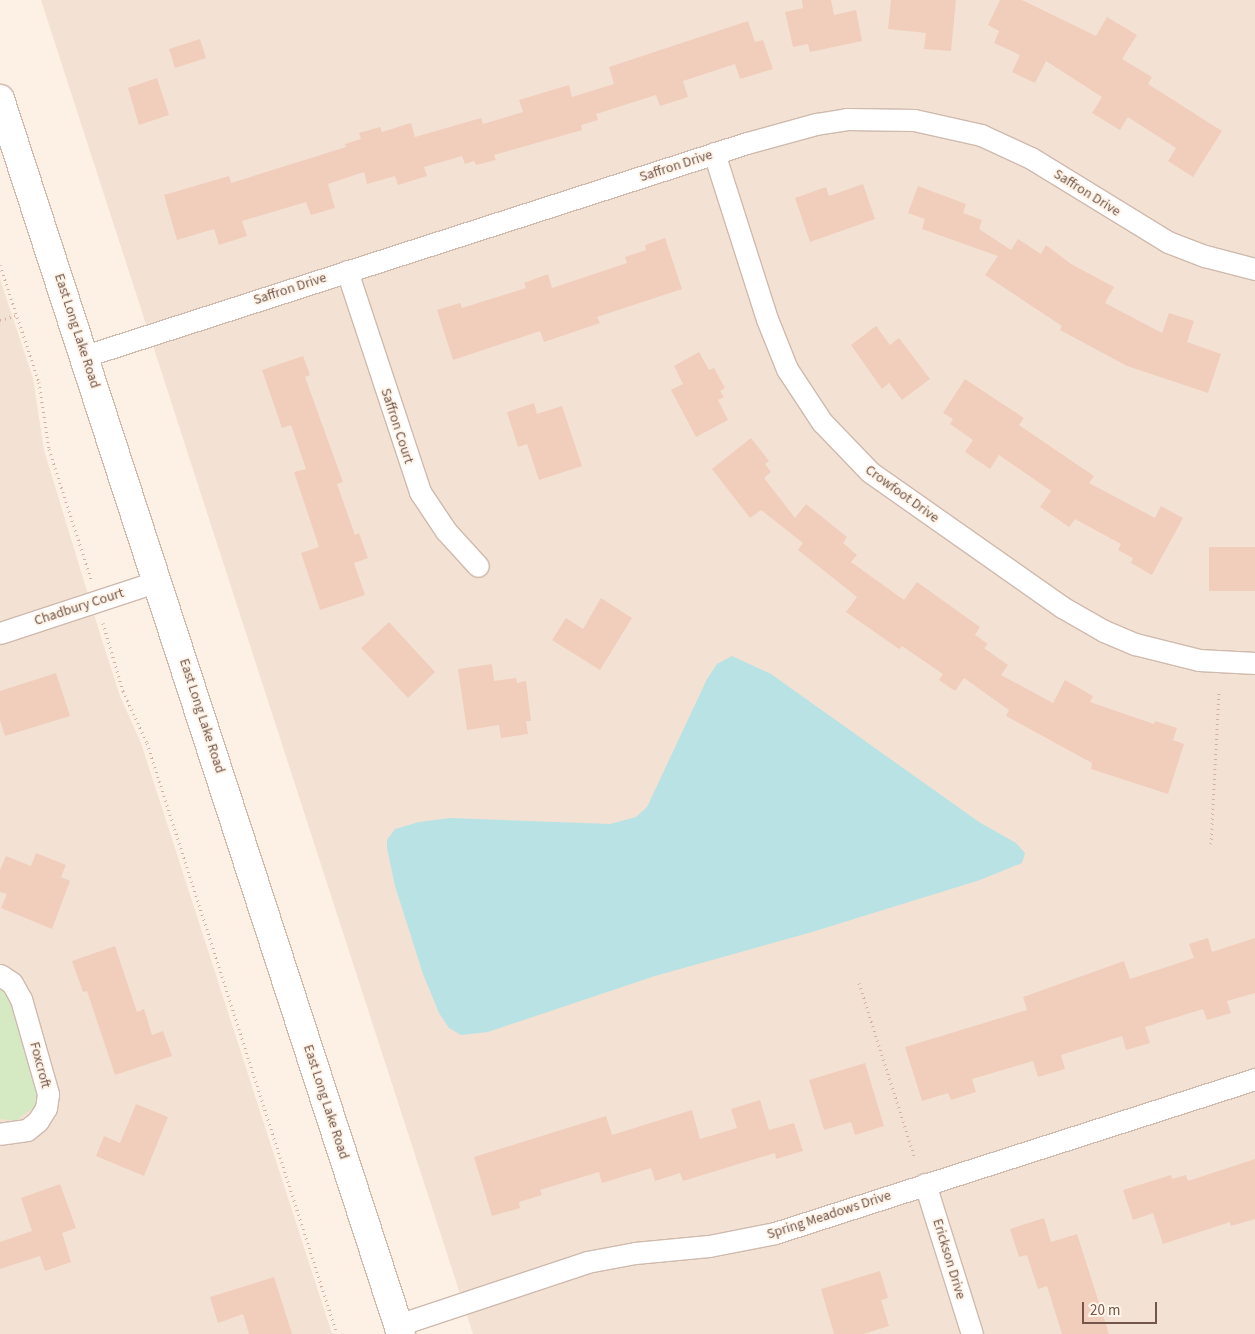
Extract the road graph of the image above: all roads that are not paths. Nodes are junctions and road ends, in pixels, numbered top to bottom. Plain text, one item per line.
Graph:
1 (0, 99) edge
2 (714, 153) junction
3 (1255, 269) edge
4 (347, 271) junction
5 (85, 356) junction
6 (478, 566) dead end
7 (158, 581) junction
8 (0, 633) edge
9 (1255, 663) edge
10 (0, 975) edge
11 (1255, 1080) edge
12 (0, 1134) edge
13 (925, 1184) junction
14 (400, 1329) edge
15 (972, 1334) edge

1 - 5 main road, East Long Lake Road
2 - 3 street, Saffron Drive
2 - 4 street, Saffron Drive
2 - 9 street, Crowfoot Drive
4 - 5 street, Saffron Drive
4 - 6 street, Saffron Court
5 - 7 main road, East Long Lake Road
7 - 8 street, Chadbury Court
7 - 14 main road, East Long Lake Road
10 - 12 street, Foxcroft
11 - 13 street, Spring Meadows Drive
13 - 14 street, Spring Meadows Drive
13 - 15 street, Erickson Drive

